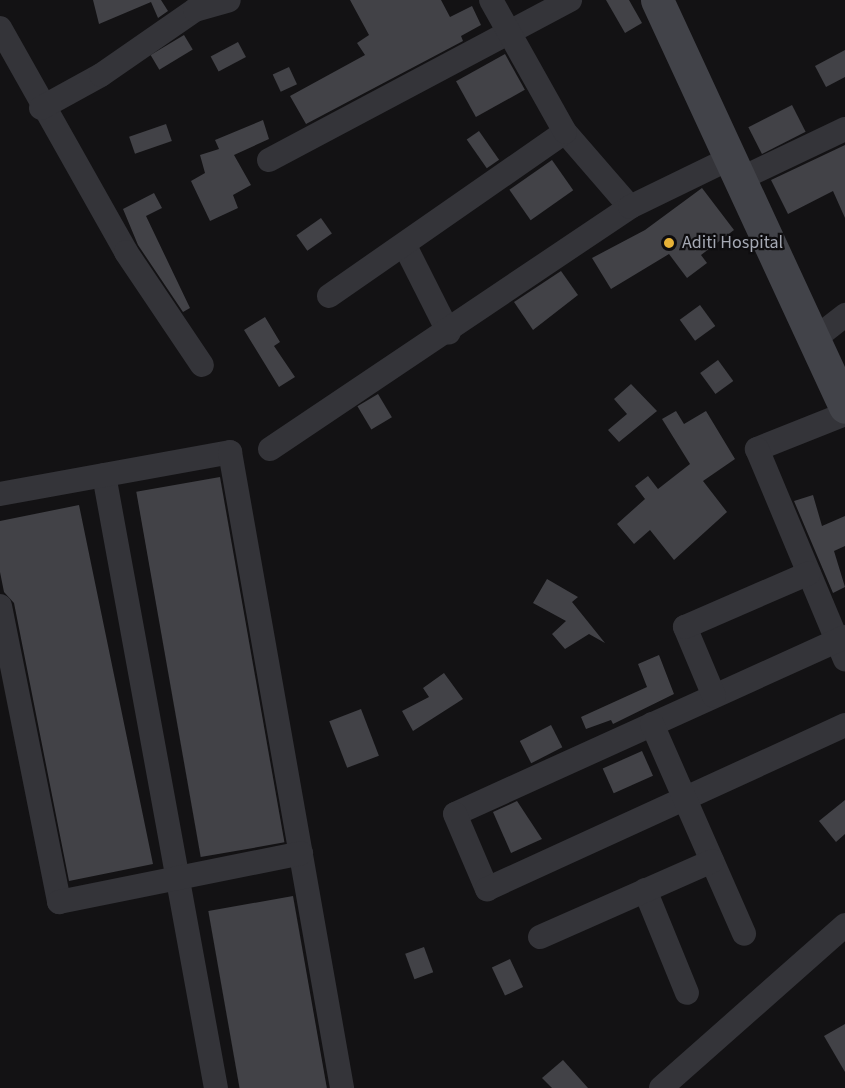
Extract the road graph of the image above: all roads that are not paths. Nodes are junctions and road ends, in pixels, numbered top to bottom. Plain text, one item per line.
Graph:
1 (229, 0) edge
2 (491, 0) edge
3 (570, 0) edge
4 (657, 0) edge
5 (0, 28) edge
6 (507, 34) junction
7 (41, 108) junction
8 (845, 129) edge
9 (565, 132) junction
10 (268, 160) dead end
11 (736, 168) junction
12 (630, 207) junction
13 (405, 246) junction
14 (329, 296) dead end
15 (845, 315) edge
16 (449, 333) junction
17 (817, 337) junction
18 (202, 365) dead end
19 (845, 406) edge
20 (845, 414) edge
21 (270, 449) dead end
22 (104, 475) junction
23 (0, 494) edge
24 (809, 573) junction
25 (0, 606) edge
26 (842, 646) edge
27 (714, 696) junction
28 (652, 724) junction
29 (845, 725) edge
30 (684, 798) junction
31 (301, 853) junction
32 (712, 861) junction
33 (181, 877) junction
34 (645, 890) junction
35 (845, 925) edge
36 (744, 934) dead end
37 (540, 937) dead end
38 (687, 993) dead end
39 (216, 1088) edge
40 (342, 1088) edge
41 (661, 1088) edge

1 - 7 street
2 - 6 street
3 - 6 street
4 - 11 main road
5 - 7 street
6 - 9 street
6 - 10 street
7 - 18 street
8 - 11 street
9 - 12 street
9 - 13 street
11 - 12 street
11 - 17 main road
12 - 16 street
13 - 14 street
13 - 16 street
15 - 17 street
16 - 21 street
17 - 19 main road
20 - 24 street
22 - 23 street
22 - 31 street
22 - 33 street
24 - 26 street
24 - 27 street
25 - 33 street
26 - 27 street
27 - 28 street
28 - 30 street
28 - 30 street
29 - 30 street
30 - 32 street
31 - 33 street
31 - 40 street
32 - 34 street
32 - 36 street
33 - 39 street
34 - 37 street
34 - 38 street
35 - 41 street

